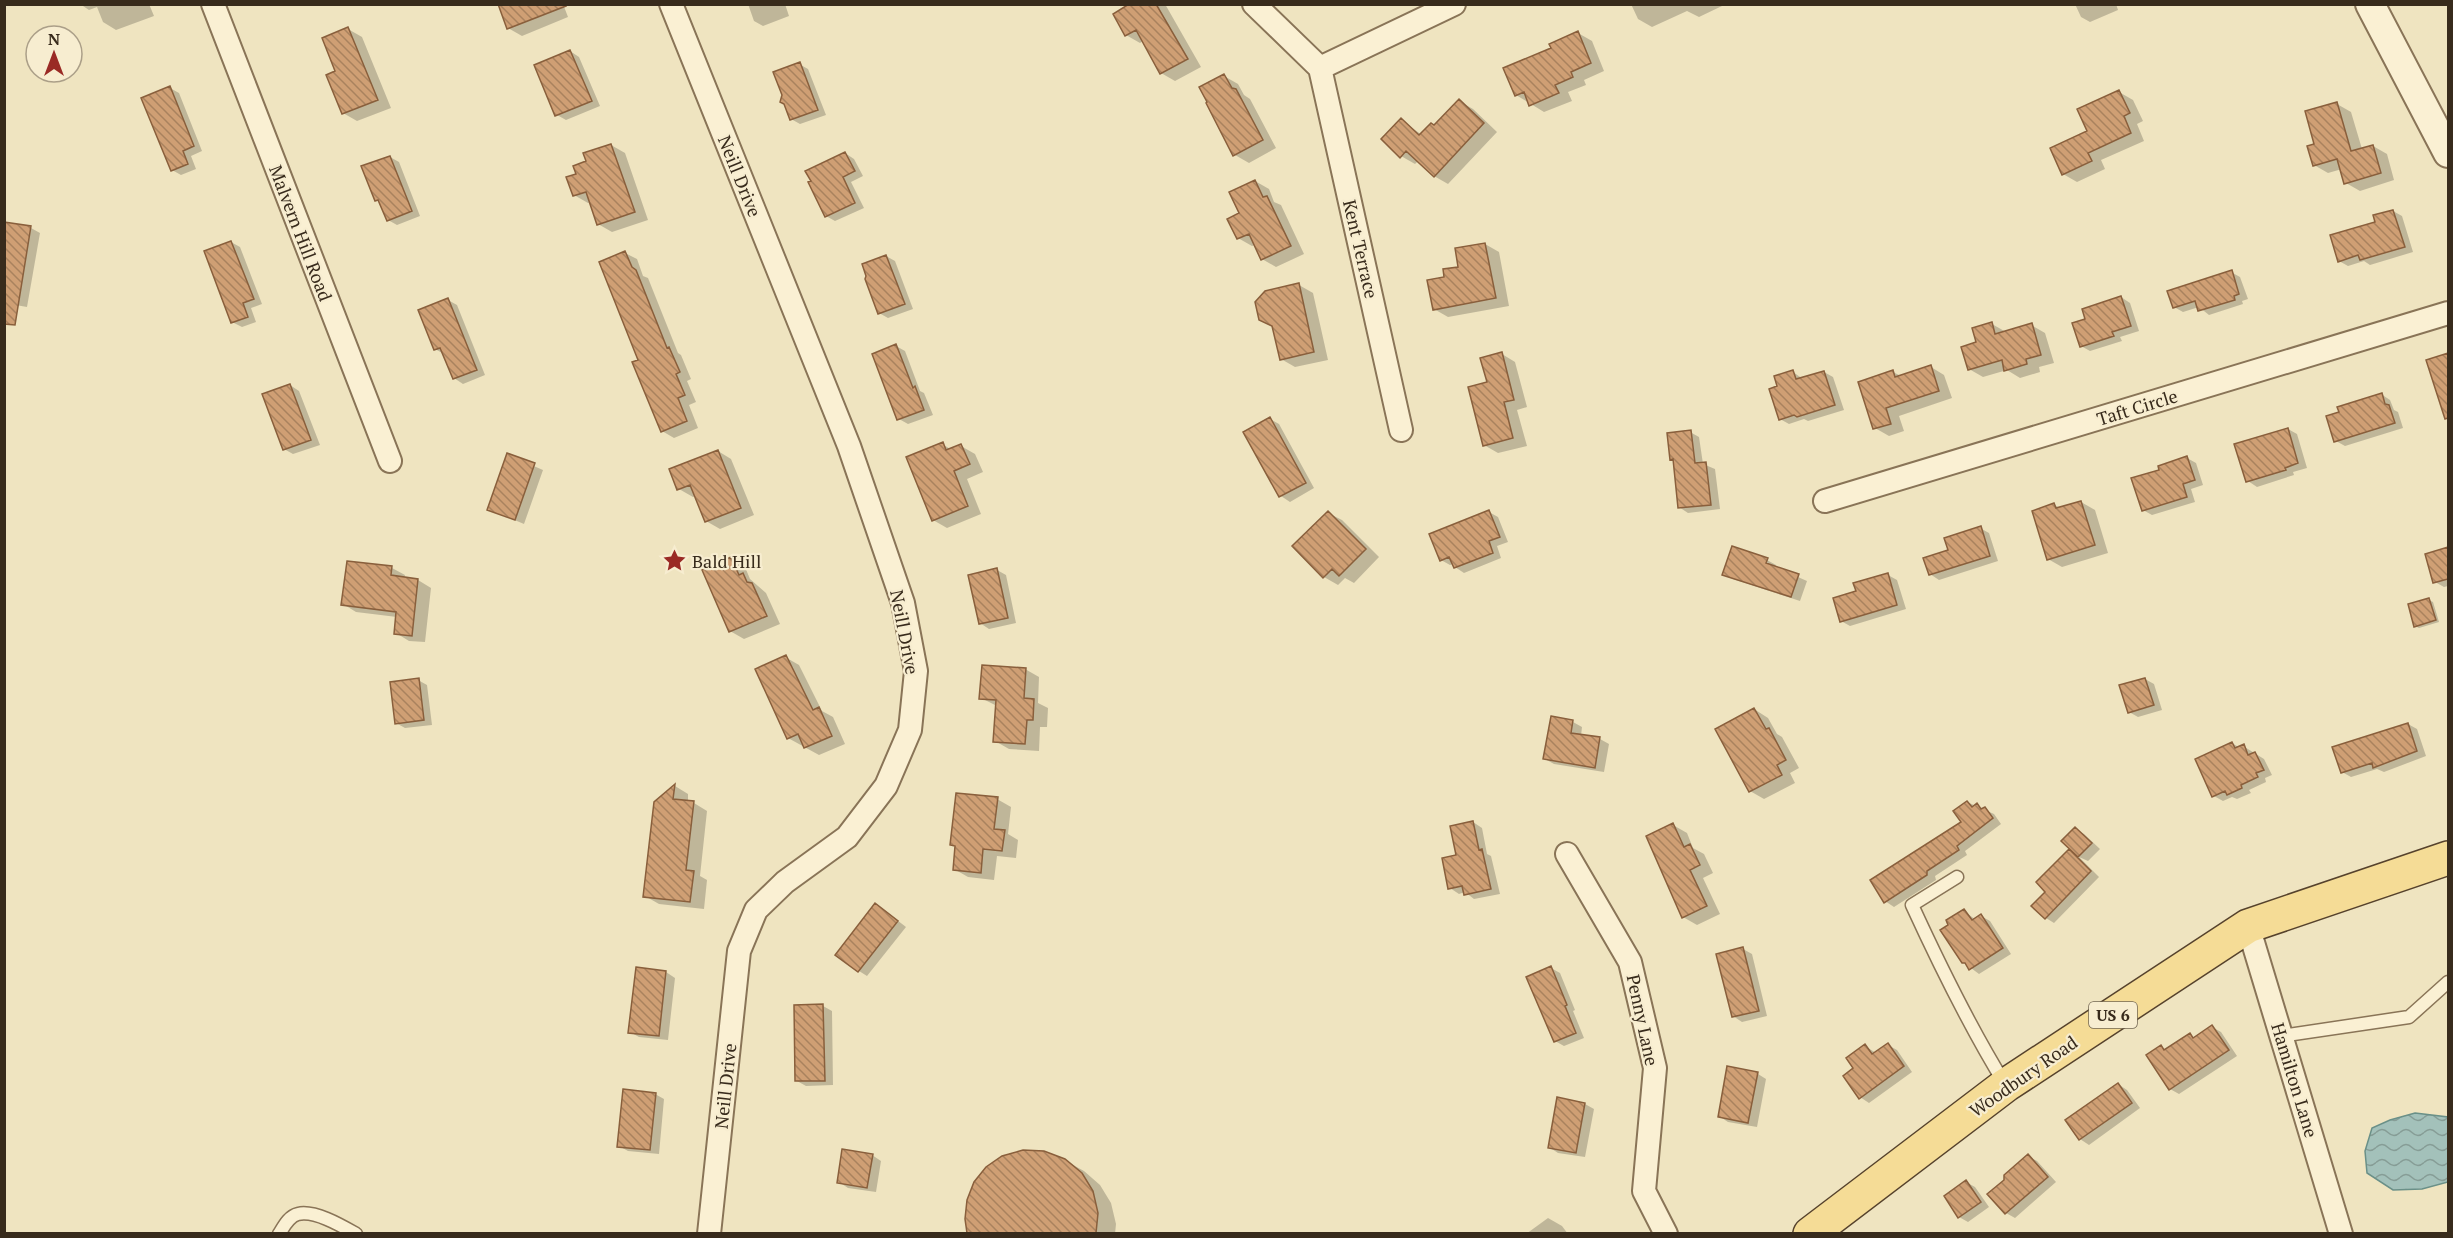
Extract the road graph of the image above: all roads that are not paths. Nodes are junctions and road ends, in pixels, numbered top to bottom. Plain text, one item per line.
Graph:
1 (213, 4) edge
2 (670, 4) edge
3 (1254, 4) edge
4 (1454, 4) edge
5 (2370, 4) edge
6 (1320, 68) junction
7 (2448, 153) edge
8 (2448, 313) edge
9 (1401, 430) dead end
10 (390, 461) dead end
11 (1825, 501) dead end
12 (1567, 854) dead end
13 (2448, 858) edge
14 (1957, 877) dead end
15 (2248, 926) junction
16 (2448, 982) edge
17 (2281, 1036) junction
18 (2006, 1085) junction
19 (279, 1233) edge
20 (356, 1233) edge
21 (709, 1233) edge
22 (1666, 1233) edge
23 (1810, 1233) edge
24 (2341, 1233) edge

1 - 10 street, Malvern Hill Road
2 - 21 street, Neill Drive
3 - 6 street
4 - 6 street
5 - 7 street
6 - 9 street, Kent Terrace
8 - 11 street, Taft Circle
12 - 22 street, Penny Lane
13 - 15 main road, Woodbury Road / US 6
14 - 18 lane
15 - 17 street, Hamilton Lane
15 - 18 main road, Woodbury Road / US 6
16 - 17 lane
17 - 24 street, Hamilton Lane
18 - 23 main road, Woodbury Road / US 6
19 - 20 lane

